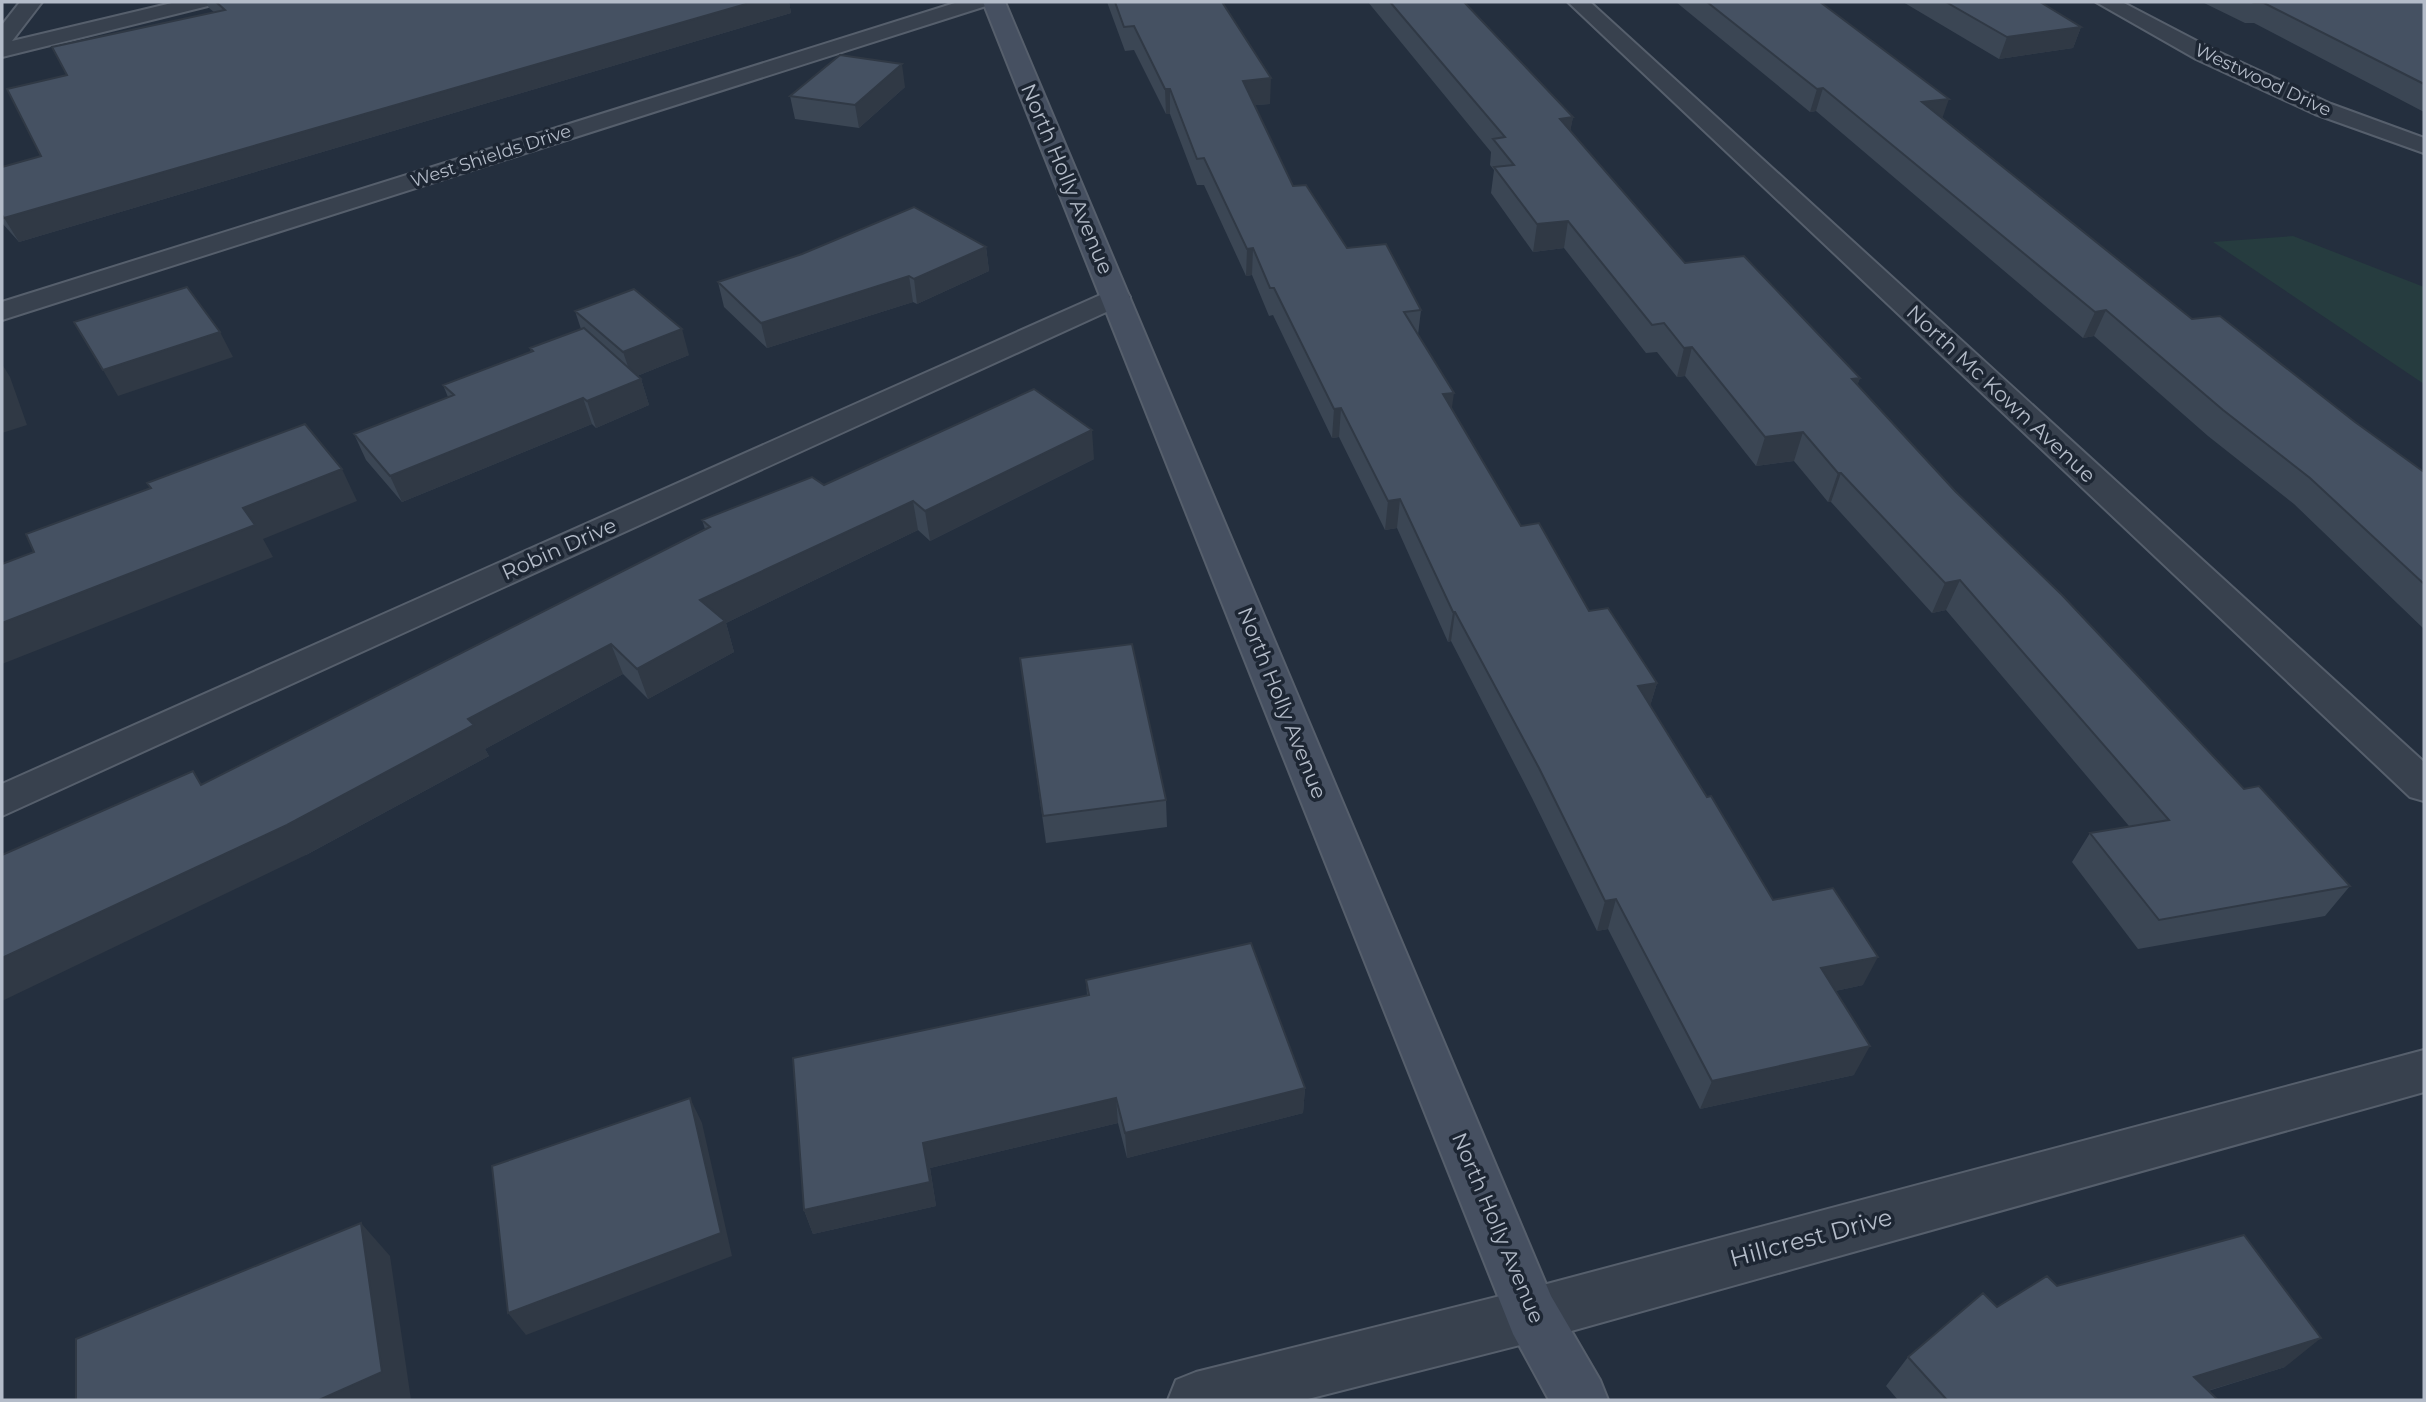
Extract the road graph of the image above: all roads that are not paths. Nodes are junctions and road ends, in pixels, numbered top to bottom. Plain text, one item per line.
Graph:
1 (31, 2) edge
2 (201, 2) edge
3 (979, 2) edge
4 (994, 2) edge
5 (1577, 2) edge
6 (2108, 2) edge
7 (2, 39) edge
8 (2, 50) edge
9 (2424, 146) edge
10 (1116, 297) junction
11 (2, 311) edge
12 (2424, 786) edge
13 (2, 802) edge
14 (2424, 1070) edge
15 (1532, 1315) junction
16 (1196, 1400) edge
17 (1580, 1400) edge

1 - 7 street
2 - 8 street
3 - 11 street, West Shields Drive
4 - 10 street, North Holly Avenue
5 - 12 street, North Mc Kown Avenue
6 - 9 street, Westwood Drive
10 - 13 street, Robin Drive
10 - 15 street, North Holly Avenue
14 - 15 street, Hillcrest Drive
15 - 16 street, Hillcrest Drive
15 - 17 street, North Holly Avenue

